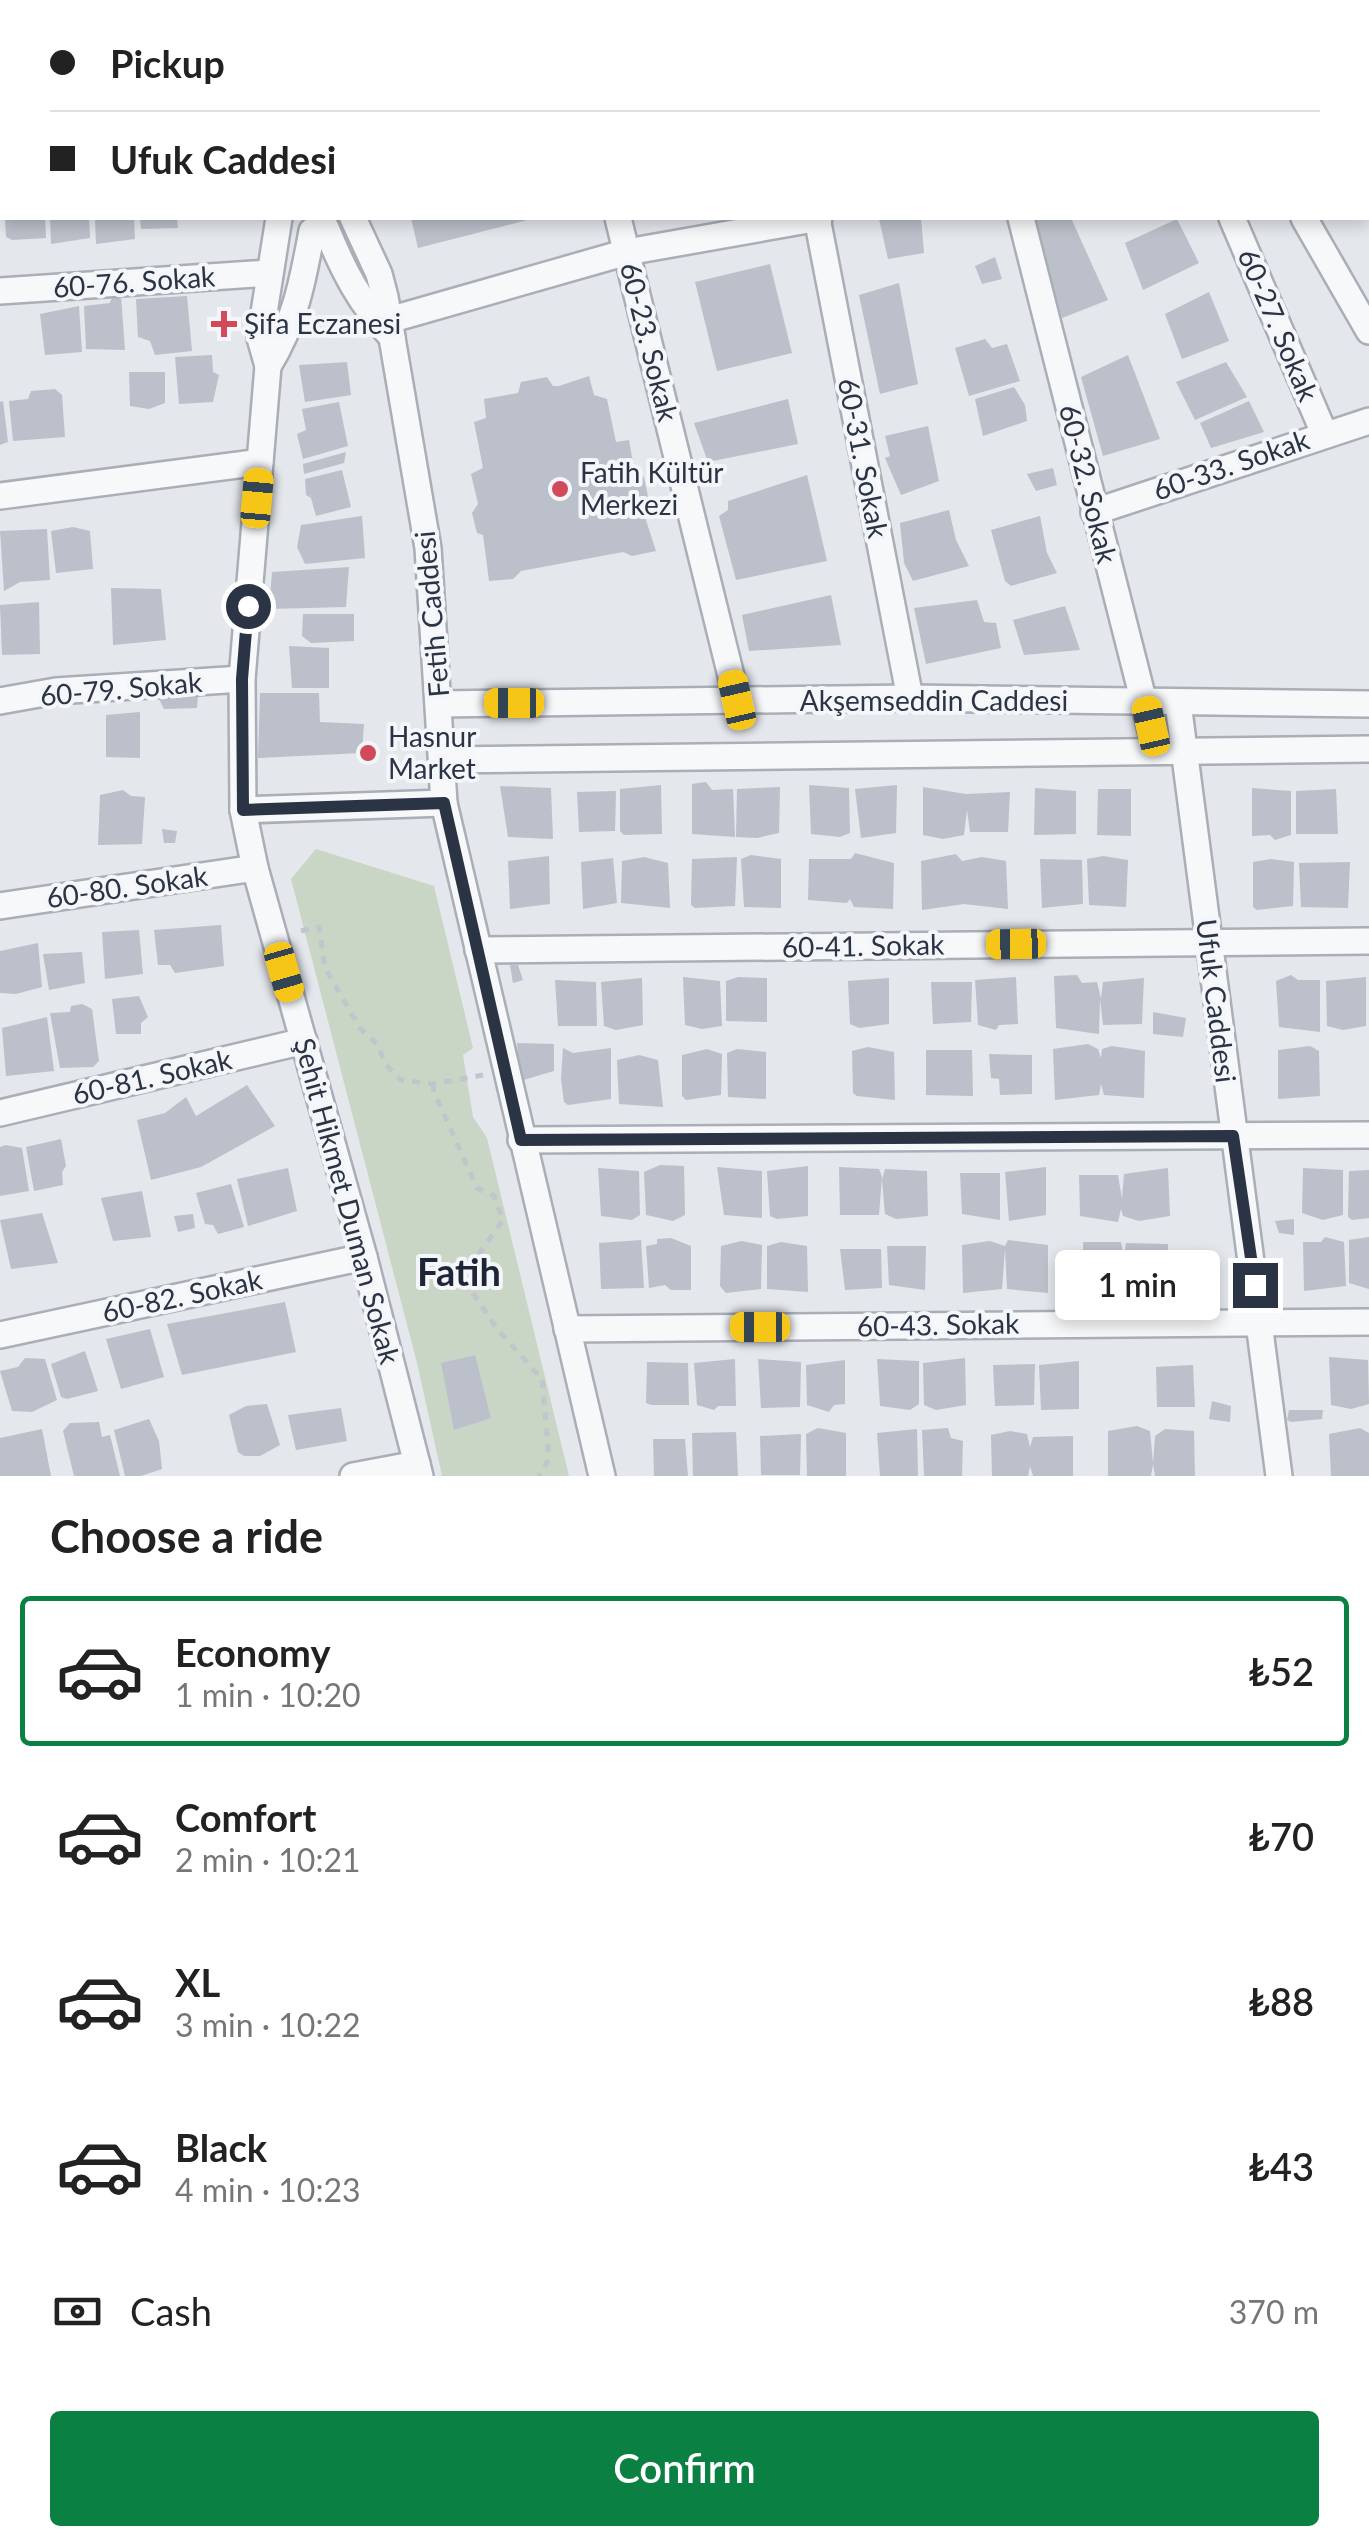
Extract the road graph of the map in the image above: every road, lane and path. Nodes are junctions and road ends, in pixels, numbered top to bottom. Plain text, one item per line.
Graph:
1 (282, 220) edge
2 (285, 220) edge
3 (354, 220) edge
4 (619, 220) edge
5 (807, 220) edge
6 (818, 220) edge
7 (1022, 220) edge
8 (1233, 220) edge
9 (1305, 220) edge
10 (326, 225) edge
11 (627, 252) junction
12 (269, 273) junction
13 (0, 291) edge
14 (390, 329) junction
15 (1369, 331) edge
16 (268, 366) junction
17 (1369, 421) edge
18 (1324, 434) junction
19 (260, 462) junction
20 (0, 496) edge
21 (1094, 512) junction
22 (242, 679) junction
23 (910, 698) junction
24 (737, 700) junction
25 (0, 701) edge
26 (440, 704) junction
27 (1146, 704) junction
28 (1178, 704) junction
29 (1369, 704) edge
30 (1369, 749) edge
31 (1156, 750) junction
32 (1187, 750) junction
33 (442, 760) junction
34 (444, 803) junction
35 (243, 810) junction
36 (255, 868) junction
37 (0, 906) edge
38 (274, 938) junction
39 (1369, 940) edge
40 (1208, 942) junction
41 (478, 950) junction
42 (304, 1041) junction
43 (506, 1071) junction
44 (434, 1084) junction
45 (0, 1113) edge
46 (1369, 1135) edge
47 (1233, 1136) junction
48 (521, 1140) junction
49 (364, 1257) junction
50 (1261, 1322) junction
51 (1369, 1322) edge
52 (567, 1328) junction
53 (0, 1335) edge
54 (418, 1470) edge
55 (353, 1476) edge
56 (539, 1476) edge
57 (602, 1476) edge
58 (1279, 1476) edge

1 - 12 street
2 - 10 street
3 - 14 street, Fetih Caddesi
4 - 11 street, 60-23. Sokak
5 - 11 street
6 - 23 street, 60-31. Sokak
7 - 21 street, 60-32. Sokak
8 - 18 street, 60-27. Sokak
9 - 15 street
10 - 14 street
10 - 16 street
11 - 14 street
11 - 24 street, 60-23. Sokak
12 - 13 street, 60-76. Sokak
12 - 16 street
14 - 26 street, Fetih Caddesi
16 - 19 street, Şehit Hikmet Duman Sokak
17 - 18 street, 60-33. Sokak
18 - 21 street, 60-33. Sokak
19 - 20 street
19 - 22 street, Şehit Hikmet Duman Sokak
21 - 27 street, 60-32. Sokak
22 - 25 street, 60-79. Sokak
22 - 35 street, Şehit Hikmet Duman Sokak
23 - 24 street, Akşemseddin Caddesi
23 - 27 street, Akşemseddin Caddesi
24 - 26 street, Akşemseddin Caddesi
26 - 33 street, Fetih Caddesi
27 - 28 street, Akşemseddin Caddesi
27 - 31 street, 60-32. Sokak
28 - 29 street, Akşemseddin Caddesi
28 - 32 street, Ufuk Caddesi
30 - 32 street, Akşemseddin Caddesi
31 - 32 street, Akşemseddin Caddesi
31 - 33 street, Akşemseddin Caddesi
32 - 40 street, Ufuk Caddesi
33 - 34 street, Fetih Caddesi
34 - 35 street
34 - 41 street, Fetih Caddesi
35 - 36 street, Şehit Hikmet Duman Sokak
36 - 37 street, 60-80. Sokak
36 - 38 street, Şehit Hikmet Duman Sokak
38 - 42 street, Şehit Hikmet Duman Sokak
38 - 44 path
39 - 40 street, 60-41. Sokak
40 - 41 street, 60-41. Sokak
40 - 47 street, Ufuk Caddesi
41 - 43 street, Fetih Caddesi
42 - 45 street, 60-81. Sokak
42 - 49 street, Şehit Hikmet Duman Sokak
43 - 44 path
43 - 48 street, Fetih Caddesi
44 - 56 path
46 - 47 street
47 - 48 street
47 - 50 street, Ufuk Caddesi
48 - 52 street, Fetih Caddesi
49 - 53 street, 60-82. Sokak
49 - 54 street, Şehit Hikmet Duman Sokak
50 - 51 street, 60-43. Sokak
50 - 52 street, 60-43. Sokak
50 - 58 street, Ufuk Caddesi
52 - 57 street, Fetih Caddesi
54 - 55 street

